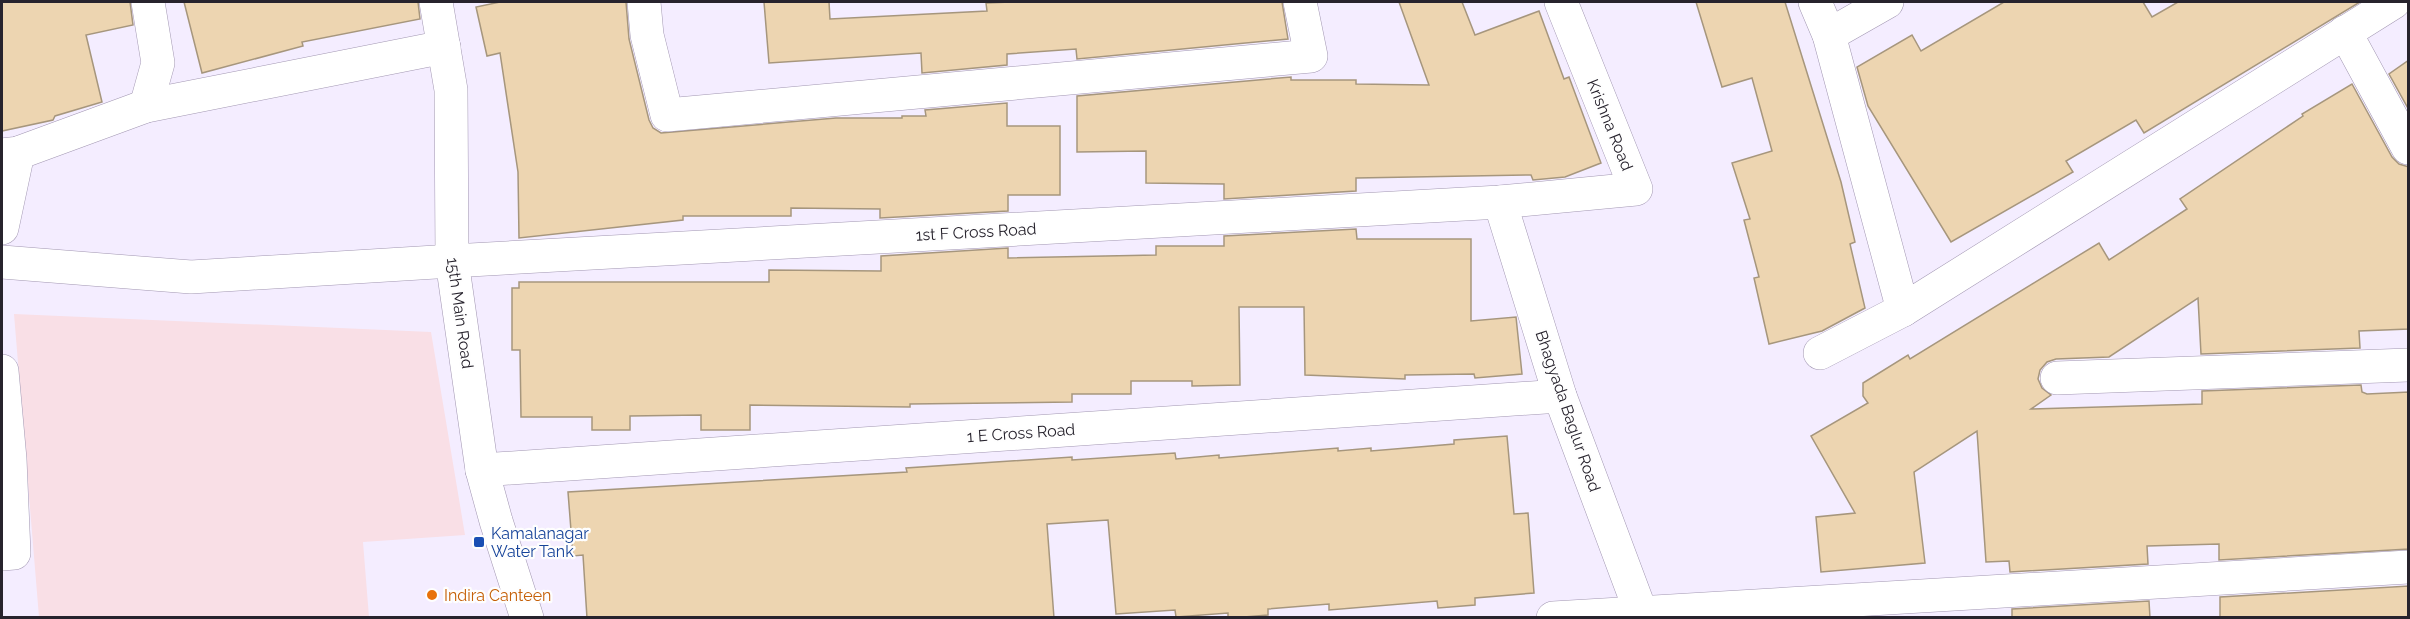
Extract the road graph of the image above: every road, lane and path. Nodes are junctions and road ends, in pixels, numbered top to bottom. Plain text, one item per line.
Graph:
1 (148, 2) edge
2 (436, 2) edge
3 (644, 2) edge
4 (1300, 2) edge
5 (1561, 2) edge
6 (1815, 2) edge
7 (1887, 2) edge
8 (2394, 2) edge
9 (2345, 32) junction
10 (1829, 35) junction
11 (444, 47) junction
12 (146, 106) junction
13 (2409, 148) edge
14 (10, 154) edge
15 (1500, 202) junction
16 (2, 228) edge
17 (452, 261) junction
18 (2, 262) edge
19 (1903, 310) junction
20 (1820, 353) dead end
21 (2409, 365) edge
22 (2, 371) edge
23 (2057, 378) dead end
24 (1560, 396) junction
25 (6, 459) edge
26 (482, 470) junction
27 (2, 554) edge
28 (2409, 567) edge
29 (1642, 614) edge
30 (527, 618) edge
31 (1553, 618) edge

1 - 12 street
2 - 11 street, 15th Main Road
3 - 4 street
5 - 15 street, Krishna Road
6 - 10 street
7 - 10 street
8 - 9 street
9 - 13 street
9 - 19 street
10 - 19 street
11 - 12 street
11 - 17 street, 15th Main Road
12 - 14 street
14 - 16 street
15 - 17 street, 1st F Cross Road
15 - 24 street, Bhagyada Baglur Road
17 - 18 street, 1st F Cross Road
17 - 26 street, 15th Main Road
19 - 20 street
21 - 23 street
22 - 25 street
24 - 26 street, 1 E Cross Road
24 - 29 street, Bhagyada Baglur Road
25 - 27 street
26 - 30 street, 15th Main Road
28 - 29 street
29 - 31 street

